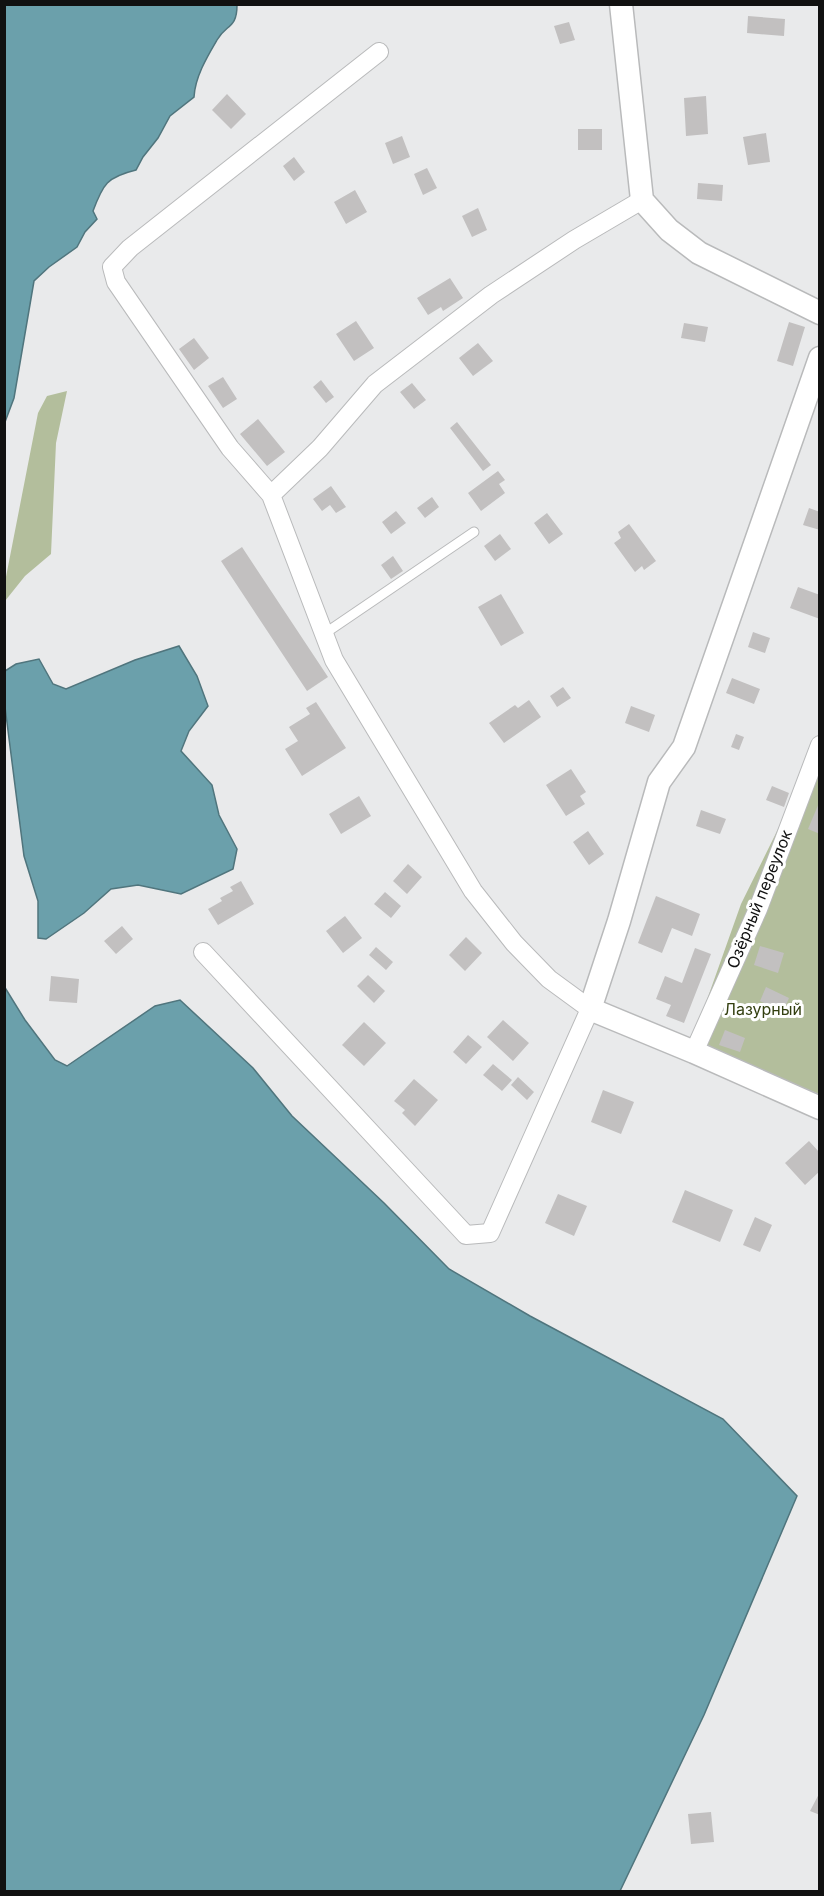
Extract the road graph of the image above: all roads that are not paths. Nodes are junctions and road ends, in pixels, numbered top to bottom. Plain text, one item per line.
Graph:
1 (621, 4) edge
2 (379, 52) dead end
3 (642, 200) junction
4 (819, 313) edge
5 (819, 358) edge
6 (271, 495) junction
7 (474, 532) dead end
8 (324, 634) junction
9 (819, 745) edge
10 (203, 952) dead end
11 (590, 1009) junction
12 (694, 1052) junction
13 (819, 1108) edge

1 - 3 street
2 - 6 street
3 - 4 street
3 - 6 street
5 - 11 street
6 - 8 street
7 - 8 lane
8 - 11 street
9 - 12 street, Озёрный переулок
10 - 11 street
11 - 12 street
12 - 13 street

